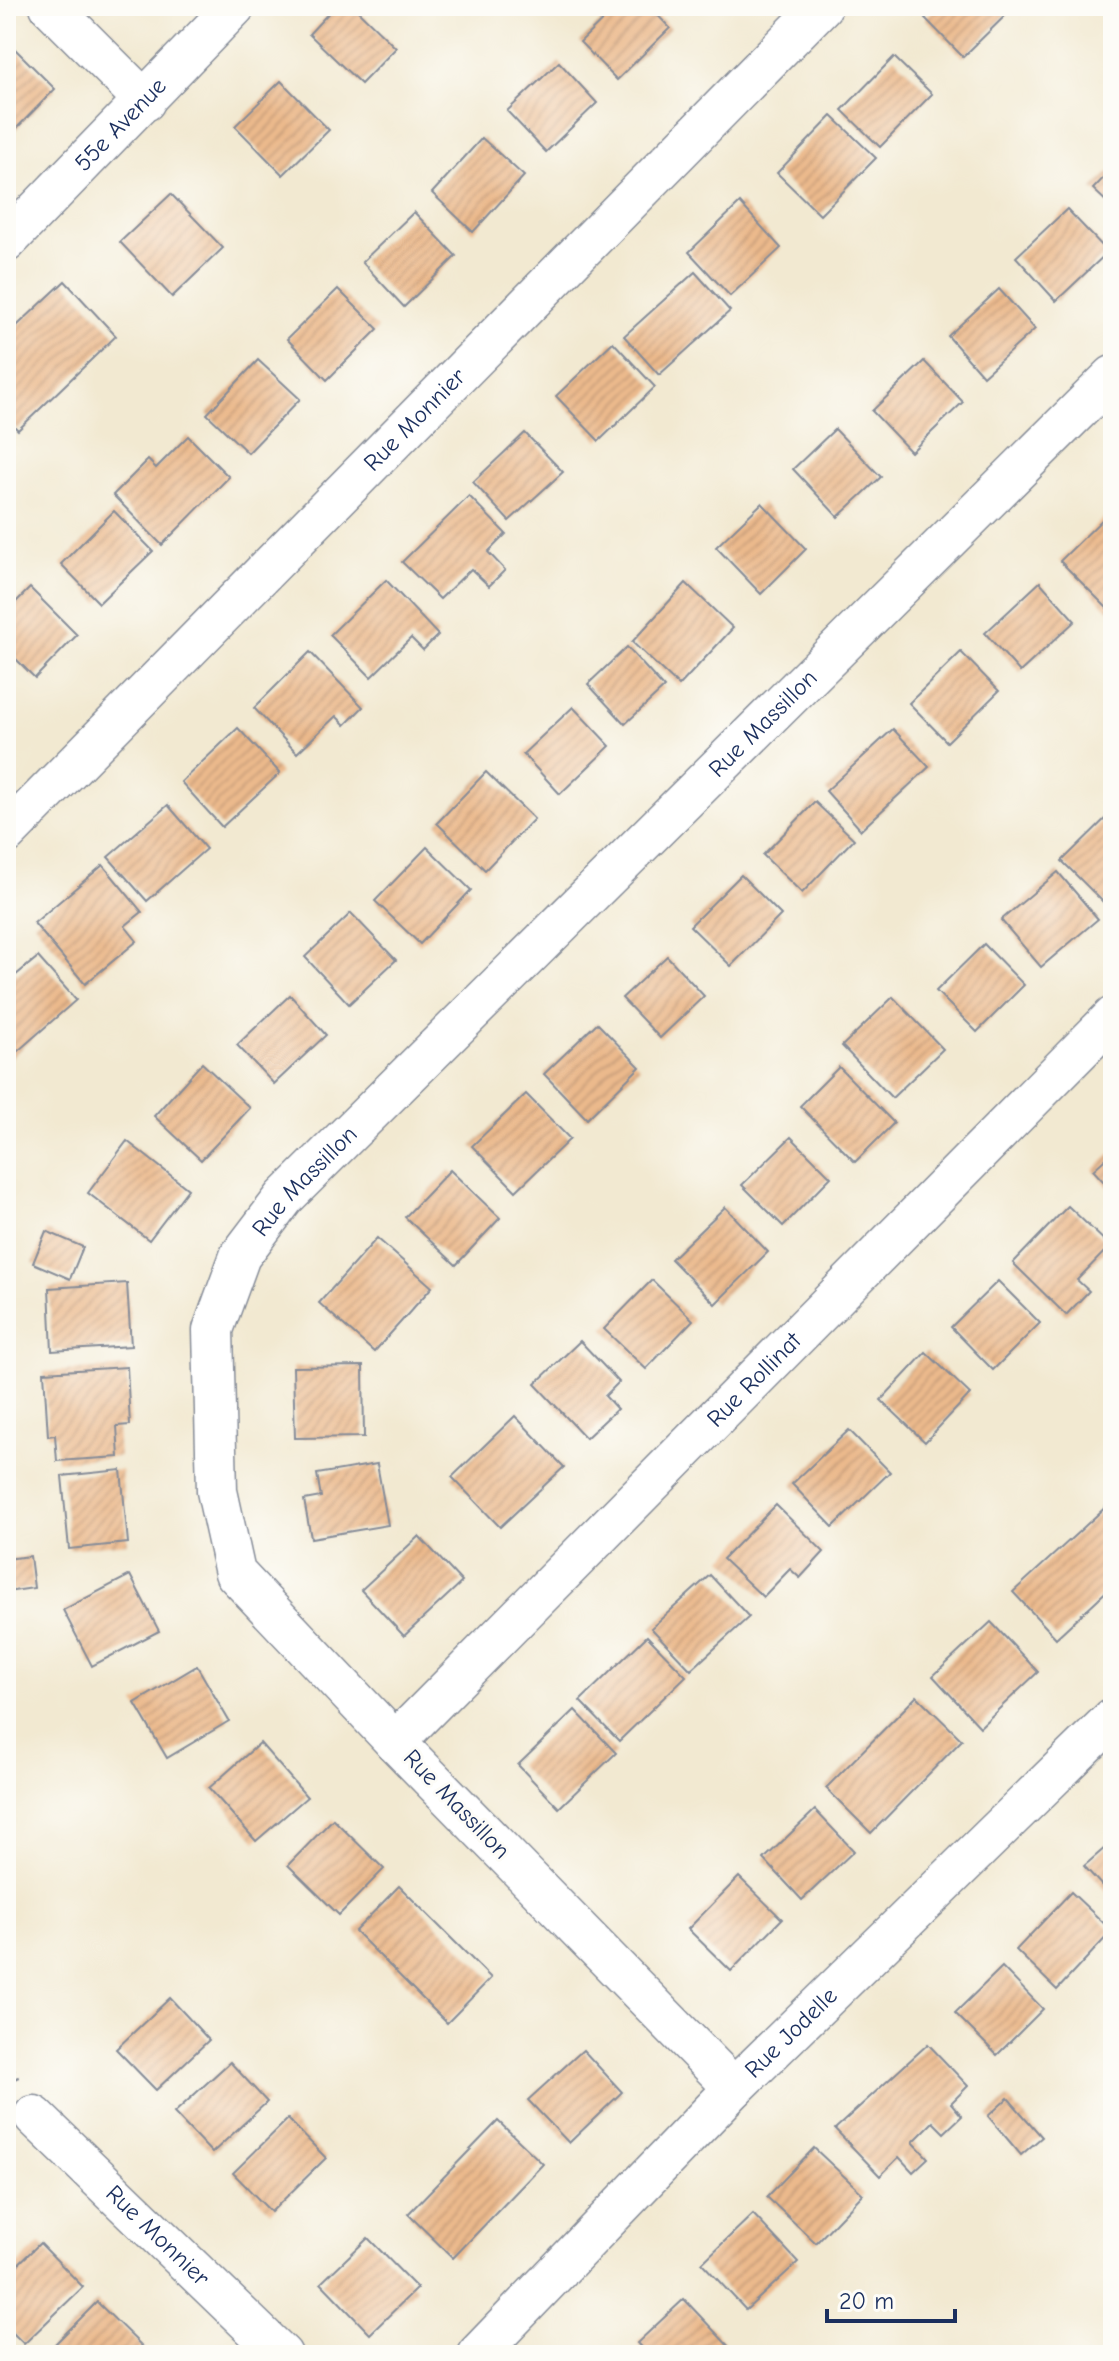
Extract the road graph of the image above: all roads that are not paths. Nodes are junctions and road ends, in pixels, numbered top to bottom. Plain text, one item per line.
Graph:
1 (50, 6) edge
2 (235, 6) edge
3 (822, 6) edge
4 (145, 101) junction
5 (6, 242) edge
6 (1113, 376) edge
7 (6, 834) edge
8 (1113, 1017) edge
9 (1113, 1718) edge
10 (395, 1742) junction
11 (734, 2088) junction
12 (34, 2116) dead end
13 (282, 2355) edge
14 (477, 2355) edge

1 - 4 street
2 - 4 street, 55e Avenue
3 - 7 street, Rue Monnier
4 - 5 street, 55e Avenue
6 - 10 street, Rue Massillon
8 - 10 street, Rue Rollinat
9 - 11 street, Rue Jodelle
10 - 11 street, Rue Massillon
11 - 14 street, Rue Jodelle
12 - 13 street, Rue Monnier

